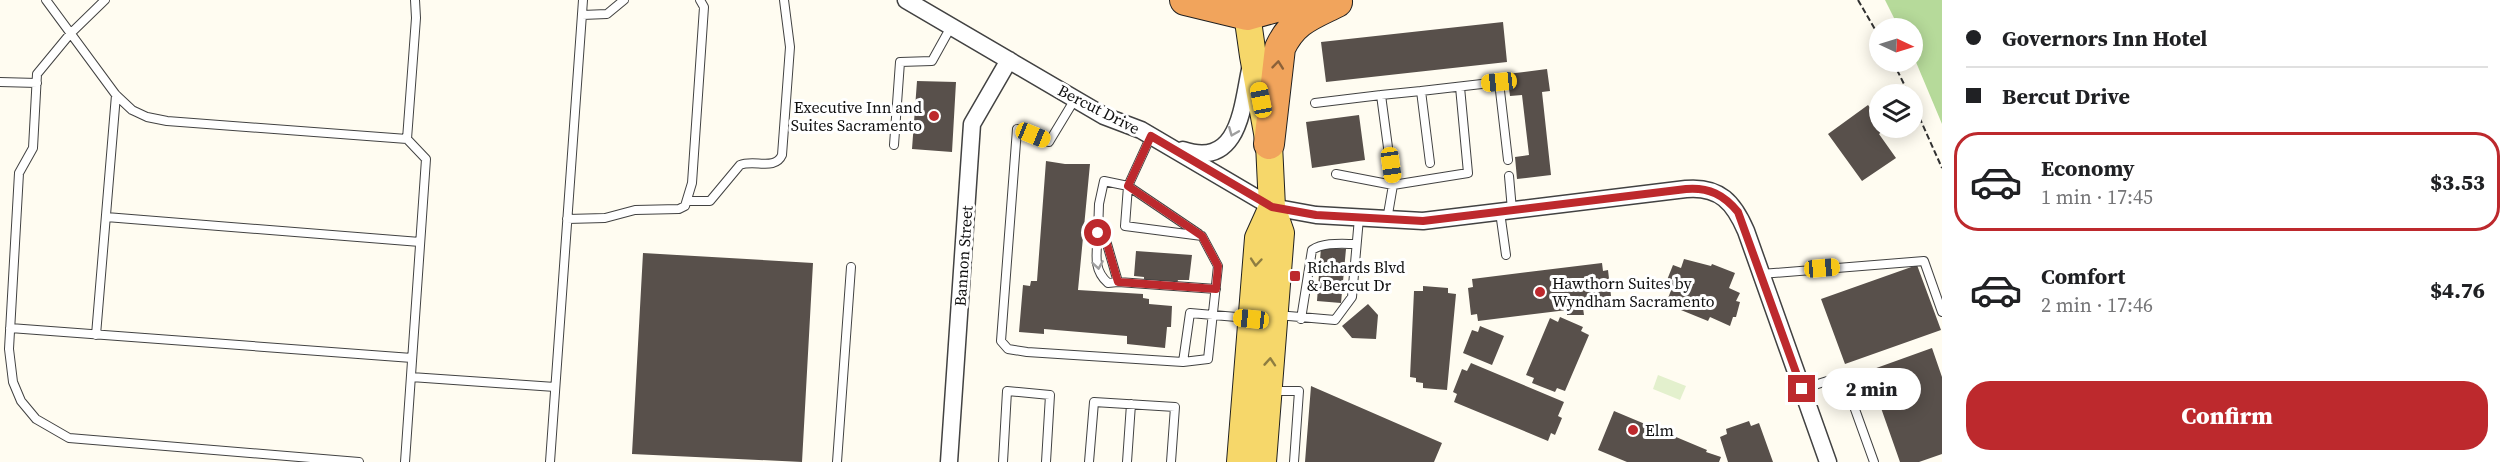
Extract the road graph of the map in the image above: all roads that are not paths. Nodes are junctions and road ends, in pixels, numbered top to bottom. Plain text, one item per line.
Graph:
1 (46, 0) edge
2 (105, 0) edge
3 (416, 0) edge
4 (583, 0) edge
5 (624, 0) edge
6 (700, 0) edge
7 (784, 0) edge
8 (906, 0) edge
9 (1185, 0) edge
10 (1345, 1) edge
11 (1246, 8) edge
12 (582, 15) junction
13 (952, 25) junction
14 (70, 34) junction
15 (1253, 56) junction
16 (1009, 60) junction
17 (0, 82) edge
18 (37, 83) junction
19 (1460, 87) junction
20 (1421, 91) junction
21 (116, 95) junction
22 (1381, 95) junction
23 (1076, 99) junction
24 (1315, 103) dead end
25 (406, 139) junction
26 (1157, 140) junction
27 (1269, 144) junction
28 (894, 145) dead end
29 (1508, 160) dead end
30 (1430, 163) dead end
31 (1336, 174) dead end
32 (1509, 176) dead end
33 (1393, 185) junction
34 (1128, 186) junction
35 (688, 201) junction
36 (1272, 207) junction
37 (1506, 211) junction
38 (106, 217) junction
39 (1359, 218) junction
40 (567, 219) junction
41 (1387, 220) junction
42 (1098, 233) junction
43 (1202, 236) junction
44 (420, 242) junction
45 (1356, 244) junction
46 (1506, 255) dead end
47 (851, 267) dead end
48 (1761, 274) junction
49 (1118, 282) junction
50 (1216, 289) junction
51 (1942, 312) edge
52 (1213, 315) junction
53 (1262, 317) junction
54 (1301, 319) junction
55 (10, 328) junction
56 (96, 335) junction
57 (412, 358) junction
58 (1183, 362) junction
59 (411, 377) junction
60 (555, 387) junction
61 (1802, 389) junction
62 (1268, 391) junction
63 (1131, 404) junction
64 (359, 462) edge
65 (405, 462) edge
66 (550, 462) edge
67 (837, 462) edge
68 (949, 462) edge
69 (1003, 462) edge
70 (1046, 462) edge
71 (1089, 462) edge
72 (1127, 462) edge
73 (1171, 462) edge
74 (1240, 462) edge
75 (1263, 462) edge
76 (1294, 462) edge
77 (1828, 462) edge
78 (1874, 462) edge

1 - 14 lane
2 - 14 lane
3 - 25 lane
4 - 12 lane
5 - 12 lane
6 - 35 lane
7 - 35 lane
8 - 13 street, Bercut Drive
9 - 11 highway
10 - 11 highway
27 -> 10 highway
11 - 15 main road
12 - 40 lane
13 - 16 street, Bercut Drive
13 - 28 lane
14 - 18 lane
14 - 21 lane
15 -> 26 street
15 - 27 main road
16 - 23 street, Bercut Drive
16 - 68 street, Bannon Street
17 - 18 lane
18 - 55 lane
19 - 20 lane
19 - 29 lane
19 - 33 lane
20 - 22 lane
20 - 30 lane
21 - 25 lane
21 - 38 lane
22 - 24 lane
22 - 33 lane
23 - 26 street, Bercut Drive
23 - 58 lane
25 - 44 lane
26 - 34 lane
26 - 36 street, Bercut Drive
27 - 36 main road
31 - 33 lane
32 - 37 lane
33 - 41 lane
34 - 42 lane
34 - 43 lane
34 - 43 lane
35 - 40 lane
36 - 39 street, Bercut Drive
36 - 53 main road
37 - 41 street, Bercut Drive
37 - 46 lane
37 - 48 street, Bercut Drive
38 - 44 lane
38 - 56 lane
39 - 41 street, Bercut Drive
39 - 45 lane
40 - 60 lane
42 - 49 lane
42 -> 49 lane
43 - 50 lane
44 - 57 lane
45 - 54 lane
45 - 54 lane
47 - 67 lane
48 - 51 lane
48 - 61 street, Bercut Drive
49 - 50 lane
50 - 52 lane
52 - 53 lane
52 - 58 lane
52 - 58 lane
53 - 54 lane
62 -> 53 main road
53 - 74 main road
55 - 56 lane
55 - 64 lane
56 - 57 lane
57 - 59 lane
59 - 60 lane
59 - 65 lane
60 - 66 lane
61 - 77 street, Bercut Drive
61 - 78 lane
62 - 75 main road
62 - 76 lane
63 - 71 lane
63 - 72 lane
63 - 73 lane
69 - 70 lane

